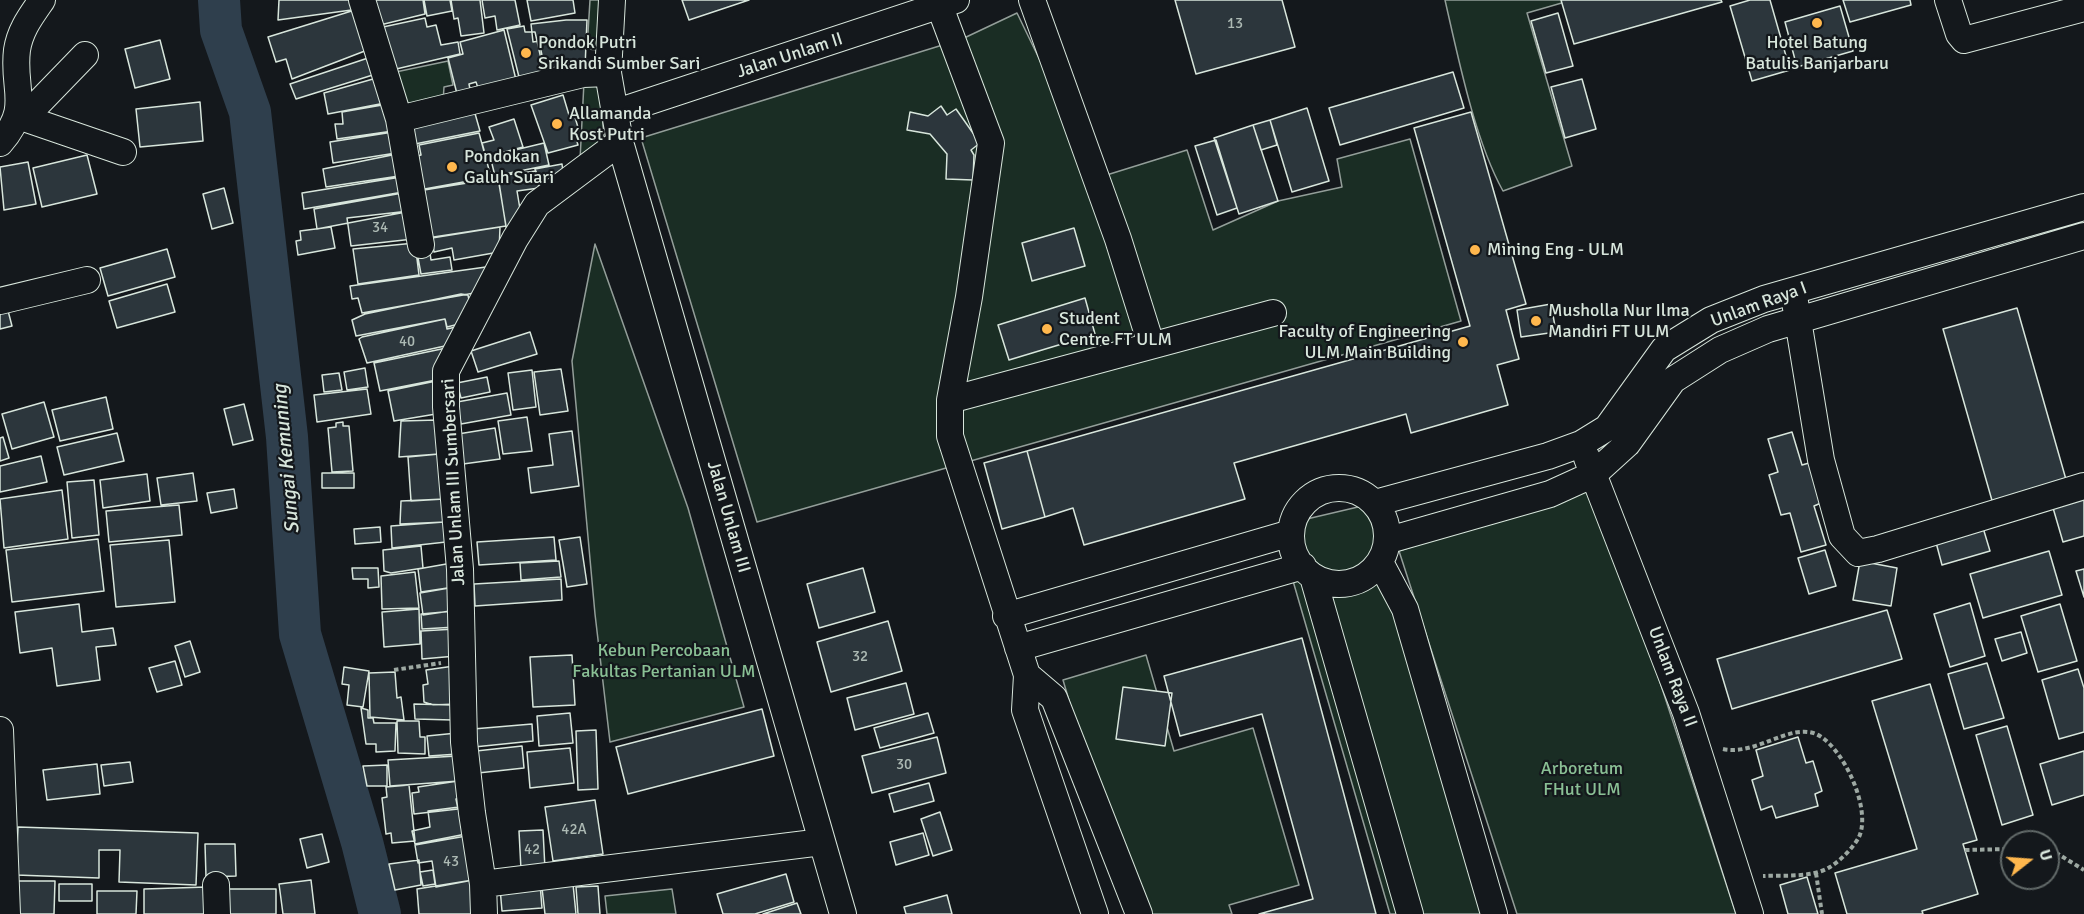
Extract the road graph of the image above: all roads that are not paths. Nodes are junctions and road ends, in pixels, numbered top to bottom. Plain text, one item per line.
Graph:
1 (42, 0) edge
2 (362, 0) edge
3 (612, 0) edge
4 (1032, 0) edge
5 (1948, 0) edge
6 (948, 3) edge
7 (2084, 8) edge
8 (85, 55) dead end
9 (608, 73) junction
10 (21, 117) junction
11 (399, 119) junction
12 (619, 124) junction
13 (0, 143) edge
14 (123, 152) dead end
15 (2084, 207) edge
16 (2084, 236) edge
17 (421, 245) dead end
18 (1956, 245) junction
19 (1962, 272) junction
20 (87, 280) dead end
21 (1793, 291) junction
22 (0, 302) edge
23 (1273, 313) dead end
24 (1798, 320) junction
25 (1151, 344) junction
26 (950, 400) junction
27 (1581, 444) junction
28 (1594, 474) junction
29 (2084, 486) edge
30 (1375, 503) junction
31 (1291, 533) junction
32 (1389, 540) junction
33 (1381, 564) junction
34 (1308, 572) junction
35 (1006, 616) junction
36 (1018, 648) junction
37 (1027, 675) junction
38 (0, 729) edge
39 (1, 774) edge
40 (822, 842) junction
41 (483, 884) junction
42 (216, 885) dead end
43 (8, 914) edge
44 (217, 914) edge
45 (484, 914) edge
46 (843, 914) edge
47 (1095, 914) edge
48 (1139, 914) edge
49 (1410, 914) edge
50 (1494, 914) edge
51 (1750, 914) edge

1 - 10 street
2 - 11 street
3 - 9 street, Jalan Unlam III
4 - 25 street
5 - 7 street
6 - 12 street, Jalan Unlam II
6 - 26 street
8 - 10 street
9 - 11 street
9 - 12 street, Jalan Unlam III
10 - 13 street
10 - 14 street
11 - 17 street
12 - 40 street, Jalan Unlam III
12 - 41 street, Jalan Unlam III Sumbersari
15 - 18 street, Unlam Raya I
16 - 19 street, Unlam Raya I
18 - 19 street
18 - 21 street, Unlam Raya I
19 - 24 street, Unlam Raya I
20 - 22 street
21 - 24 street
21 - 27 street, Unlam Raya I
23 - 25 street
24 - 28 street, Unlam Raya I
24 - 29 street
25 - 26 street
26 - 35 street
27 - 28 street, Unlam Raya II
27 - 30 street, Unlam Raya I
28 - 32 street, Unlam Raya I
28 - 51 street, Unlam Raya II
30 - 31 street
30 - 32 street
31 - 34 street
31 - 35 street
32 - 33 street
33 - 34 street
33 - 50 street
34 - 36 street
34 - 49 street
35 - 36 street
36 - 37 street
37 - 47 street
37 - 48 street
38 - 39 street
39 - 43 street
40 - 41 street
40 - 46 street, Jalan Unlam III
41 - 45 street, Jalan Unlam III Sumbersari
42 - 44 street

